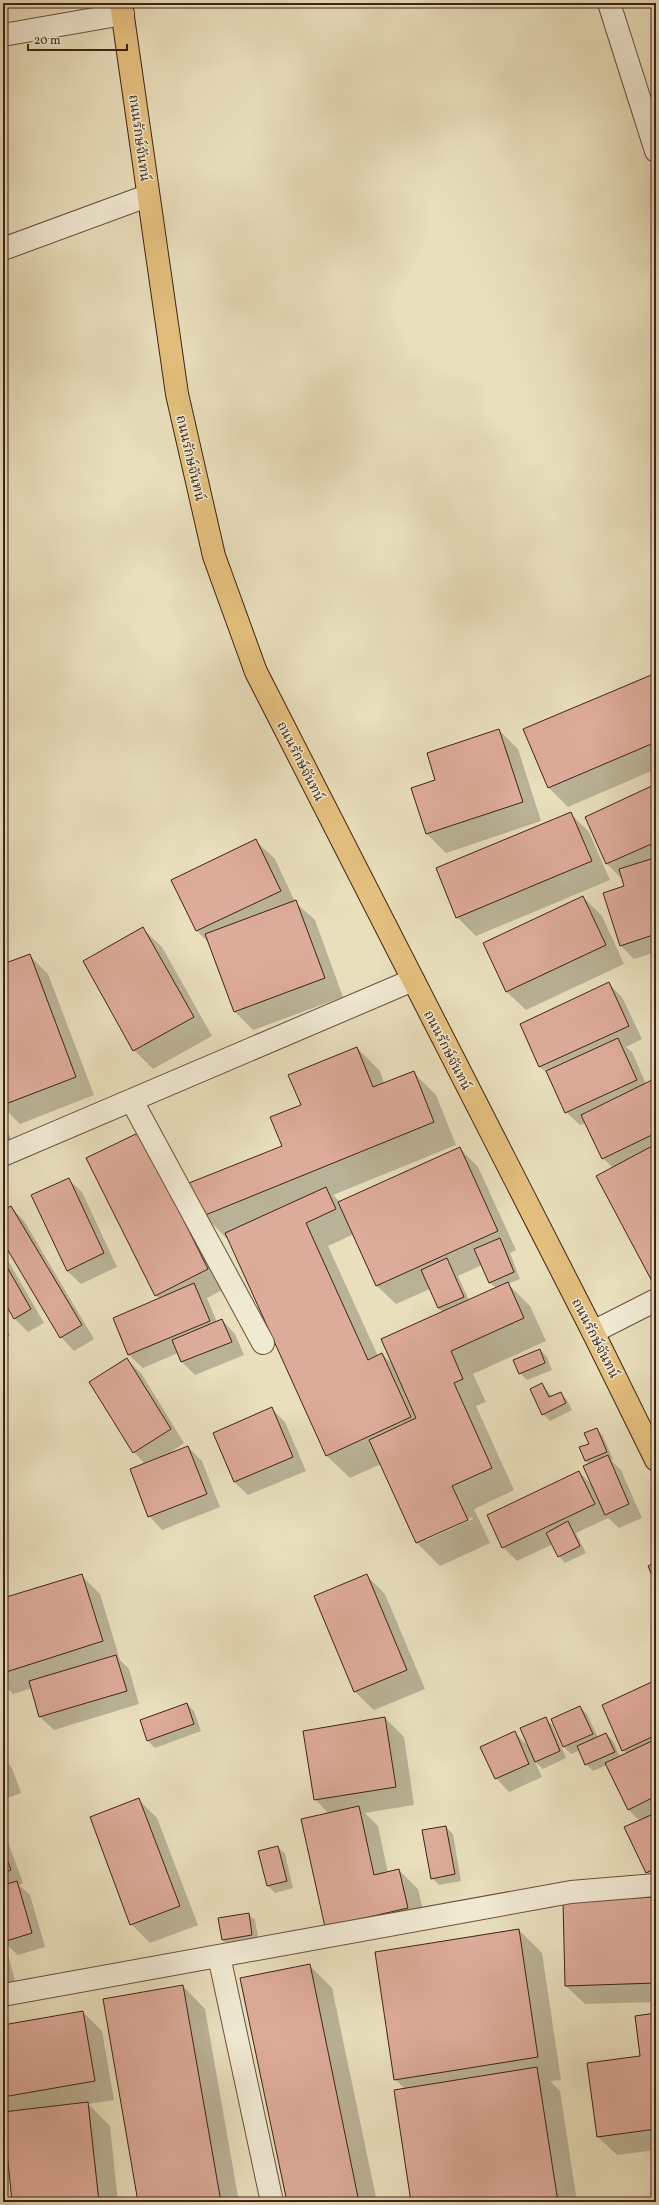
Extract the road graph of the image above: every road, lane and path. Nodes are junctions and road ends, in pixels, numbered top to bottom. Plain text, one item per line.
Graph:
1 (609, 3) edge
2 (122, 8) edge
3 (3, 35) edge
4 (656, 151) edge
5 (147, 196) junction
6 (3, 249) edge
7 (413, 980) junction
8 (132, 1102) junction
9 (3, 1155) edge
10 (656, 1300) edge
11 (593, 1332) junction
12 (263, 1343) dead end
13 (656, 1460) edge
14 (656, 1885) edge
15 (219, 1956) junction
16 (3, 1995) edge
17 (272, 2202) edge

1 - 4 street
2 - 3 street
2 - 5 main road, ถนนรักษ์จันทน์
5 - 6 street
5 - 7 main road, ถนนรักษ์จันทน์
7 - 8 street
7 - 11 main road, ถนนรักษ์จันทน์
8 - 9 street
8 - 12 street
10 - 11 street
11 - 13 main road, ถนนรักษ์จันทน์
14 - 15 street
15 - 16 street
15 - 17 street

